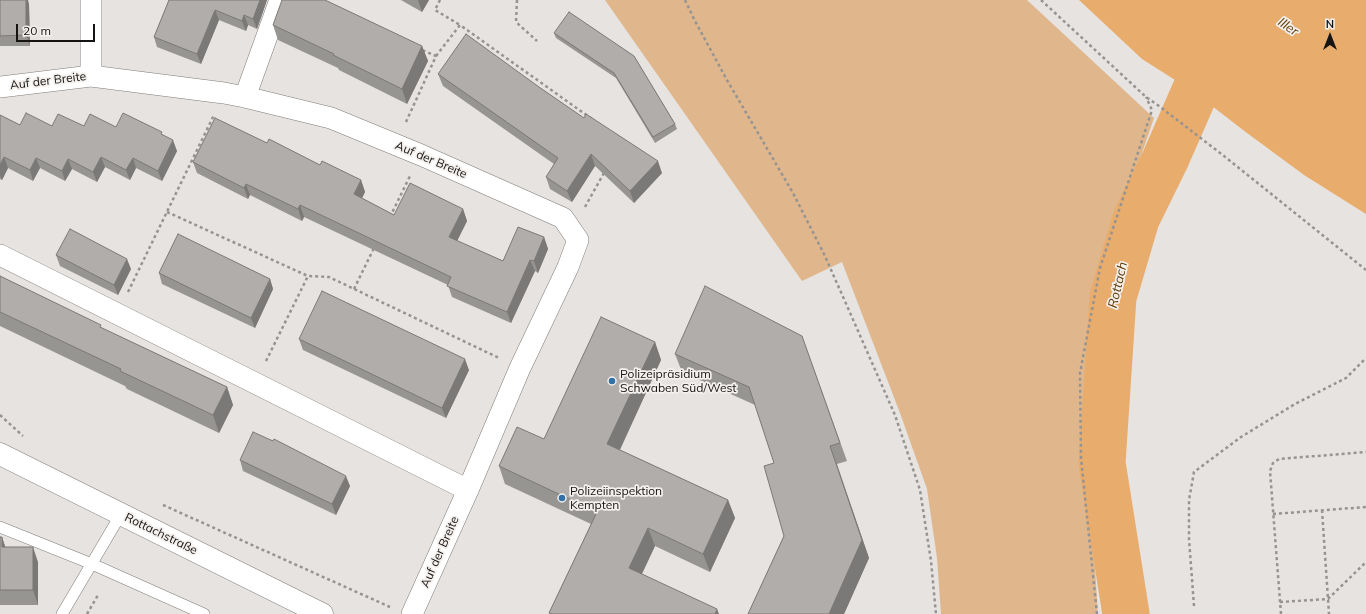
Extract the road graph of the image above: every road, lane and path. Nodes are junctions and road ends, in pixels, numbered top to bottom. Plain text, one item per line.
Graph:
1 (91, 0) edge
2 (280, 0) edge
3 (440, 0) edge
4 (517, 0) edge
5 (685, 0) edge
6 (1041, 0) edge
7 (460, 25) junction
8 (537, 40) dead end
9 (422, 50) edge
10 (436, 56) junction
11 (91, 76) junction
12 (0, 87) edge
13 (224, 93) junction
14 (245, 97) junction
15 (1146, 97) junction
16 (597, 122) edge
17 (395, 145) junction
18 (420, 155) junction
19 (607, 168) edge
20 (168, 212) junction
21 (389, 218) edge
22 (571, 230) junction
23 (375, 247) edge
24 (0, 255) edge
25 (1366, 270) edge
26 (308, 276) junction
27 (354, 289) junction
28 (117, 314) junction
29 (1366, 358) edge
30 (520, 368) junction
31 (255, 383) junction
32 (0, 415) edge
33 (26, 439) dead end
34 (1366, 452) edge
35 (0, 454) edge
36 (468, 490) junction
37 (160, 504) dead end
38 (1366, 507) edge
39 (1322, 510) junction
40 (121, 514) junction
41 (1273, 514) junction
42 (0, 527) edge
43 (1366, 562) edge
44 (92, 564) junction
45 (1328, 599) junction
46 (1280, 602) junction
47 (1194, 606) dead end
48 (391, 608) dead end
49 (62, 614) edge
50 (204, 614) edge
51 (322, 614) edge
52 (412, 614) edge
53 (936, 614) edge
54 (1097, 614) edge
55 (1281, 614) edge
56 (1329, 614) edge

1 - 11 street
2 - 14 street
3 - 7 path
4 - 8 path
5 - 53 path
6 - 15 path
7 - 10 path
7 - 16 path
9 - 10 path
10 - 17 path
11 - 12 street, Auf der Breite
11 - 13 street, Auf der Breite
13 - 14 street, Auf der Breite
13 - 20 path
14 - 17 street, Auf der Breite
15 - 25 path
15 - 54 path
17 - 18 street, Auf der Breite
18 - 21 path
18 - 22 street, Auf der Breite
19 - 22 path
20 - 26 path
20 - 28 path
22 - 30 street, Auf der Breite
23 - 27 path
24 - 28 street
26 - 27 path
26 - 31 path
27 - 30 path
28 - 31 street
29 - 47 path
30 - 36 street, Auf der Breite
31 - 36 street
32 - 33 path
34 - 41 path
35 - 40 main road, Rottachstraße
36 - 52 street, Auf der Breite
37 - 48 path
38 - 39 path
39 - 41 path
39 - 45 path
40 - 44 lane
40 - 51 main road, Rottachstraße
41 - 46 path
42 - 44 lane
43 - 45 path
44 - 49 lane
44 - 50 lane
45 - 46 path
45 - 56 path
46 - 55 path

